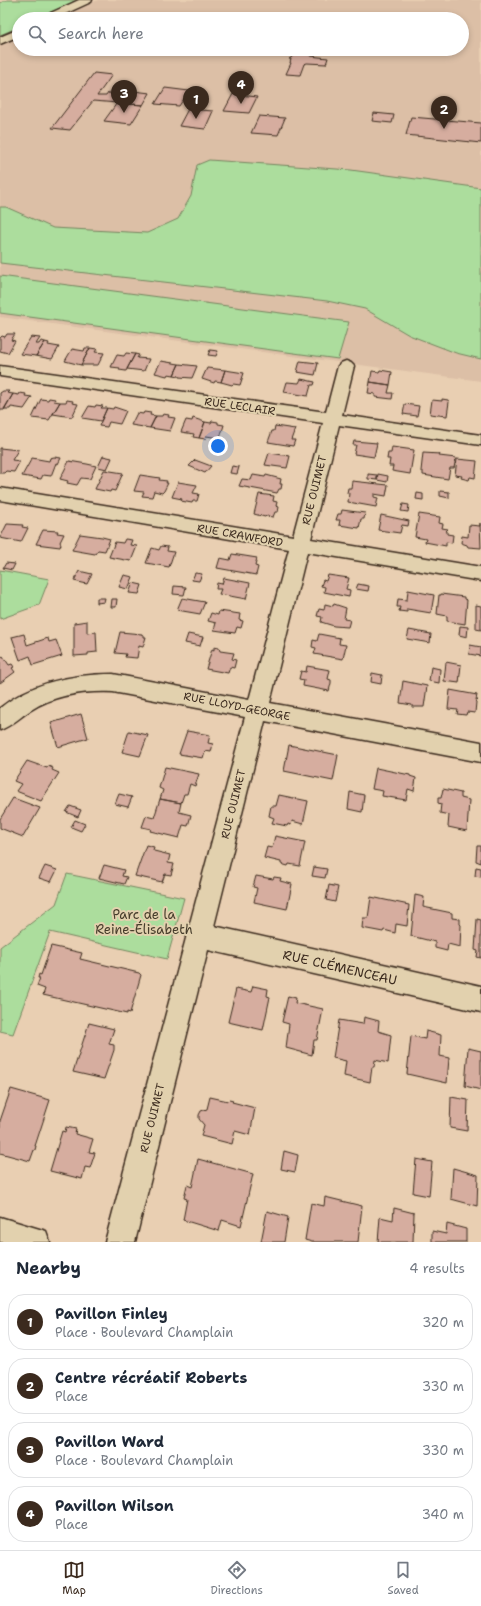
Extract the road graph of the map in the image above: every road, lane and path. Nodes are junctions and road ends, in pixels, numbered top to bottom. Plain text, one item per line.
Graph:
1 (87, 0) edge
2 (61, 12) edge
3 (12, 35) edge
4 (0, 40) edge
5 (346, 366) dead end
6 (0, 371) edge
7 (332, 419) junction
8 (481, 440) edge
9 (0, 494) edge
10 (300, 545) junction
11 (481, 574) edge
12 (257, 710) junction
13 (0, 721) edge
14 (481, 752) edge
15 (199, 935) junction
16 (481, 999) edge
17 (0, 1232) edge
18 (35, 1242) edge
19 (120, 1242) edge

1 - 2 main road
3 - 4 main road
5 - 7 street, RUE OUIMET
6 - 7 street, RUE LECLAIR
7 - 8 street, RUE LECLAIR
7 - 10 street, RUE OUIMET
9 - 10 street, RUE CRAWFORD
10 - 11 street, RUE CRAWFORD
10 - 12 street, RUE OUIMET
12 - 13 street, RUE LLOYD-GEORGE
12 - 14 street, RUE LLOYD-GEORGE
12 - 15 street, RUE OUIMET
15 - 16 street, RUE CLÉMENCEAU
15 - 19 street, RUE OUIMET
17 - 18 street

